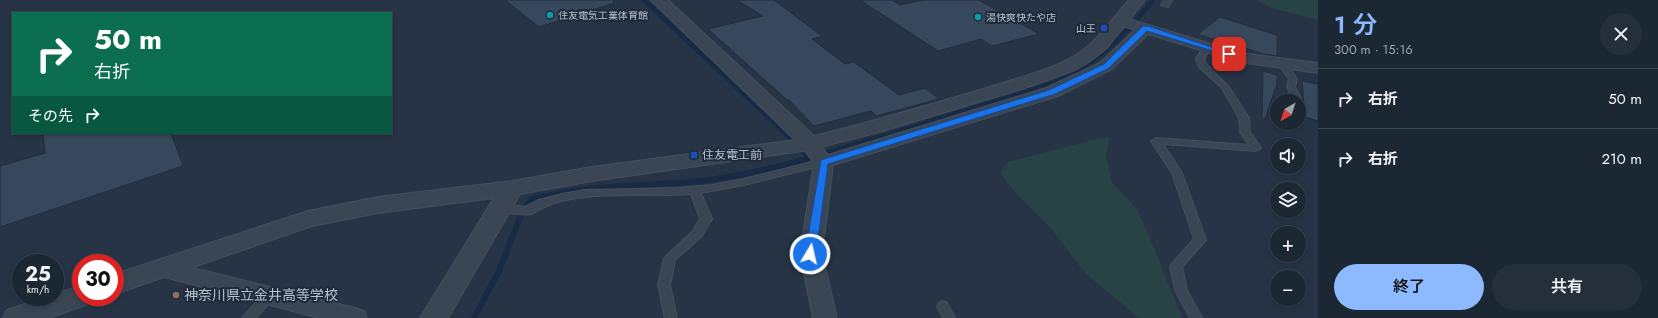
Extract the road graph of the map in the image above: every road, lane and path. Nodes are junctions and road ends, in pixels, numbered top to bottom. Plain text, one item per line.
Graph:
1 (659, 0) edge
2 (1137, 0) edge
3 (1119, 20) junction
4 (1145, 28) junction
5 (1208, 48) junction
6 (1283, 64) junction
7 (1318, 68) edge
8 (1295, 94) edge
9 (813, 153) junction
10 (695, 190) junction
11 (506, 198) junction
12 (161, 268) junction
13 (124, 281) edge
14 (268, 297) junction
15 (72, 299) edge
16 (943, 306) dead end
17 (17, 318) edge
18 (248, 318) edge
19 (355, 318) edge
20 (434, 318) edge
21 (671, 318) edge
22 (825, 318) edge
23 (949, 318) edge
24 (1196, 318) edge

1 - 9 street
2 - 3 street
3 - 4 street
3 - 9 street
4 - 5 street
4 - 9 street
5 - 6 street
5 - 24 lane
6 - 7 street
6 - 8 lane
9 - 10 lane
9 - 11 street
9 - 22 street
10 - 11 lane
10 - 21 lane
11 - 12 street
11 - 20 street
12 - 13 street
12 - 14 street
14 - 18 lane
14 - 19 street
15 - 17 street
16 - 23 lane

